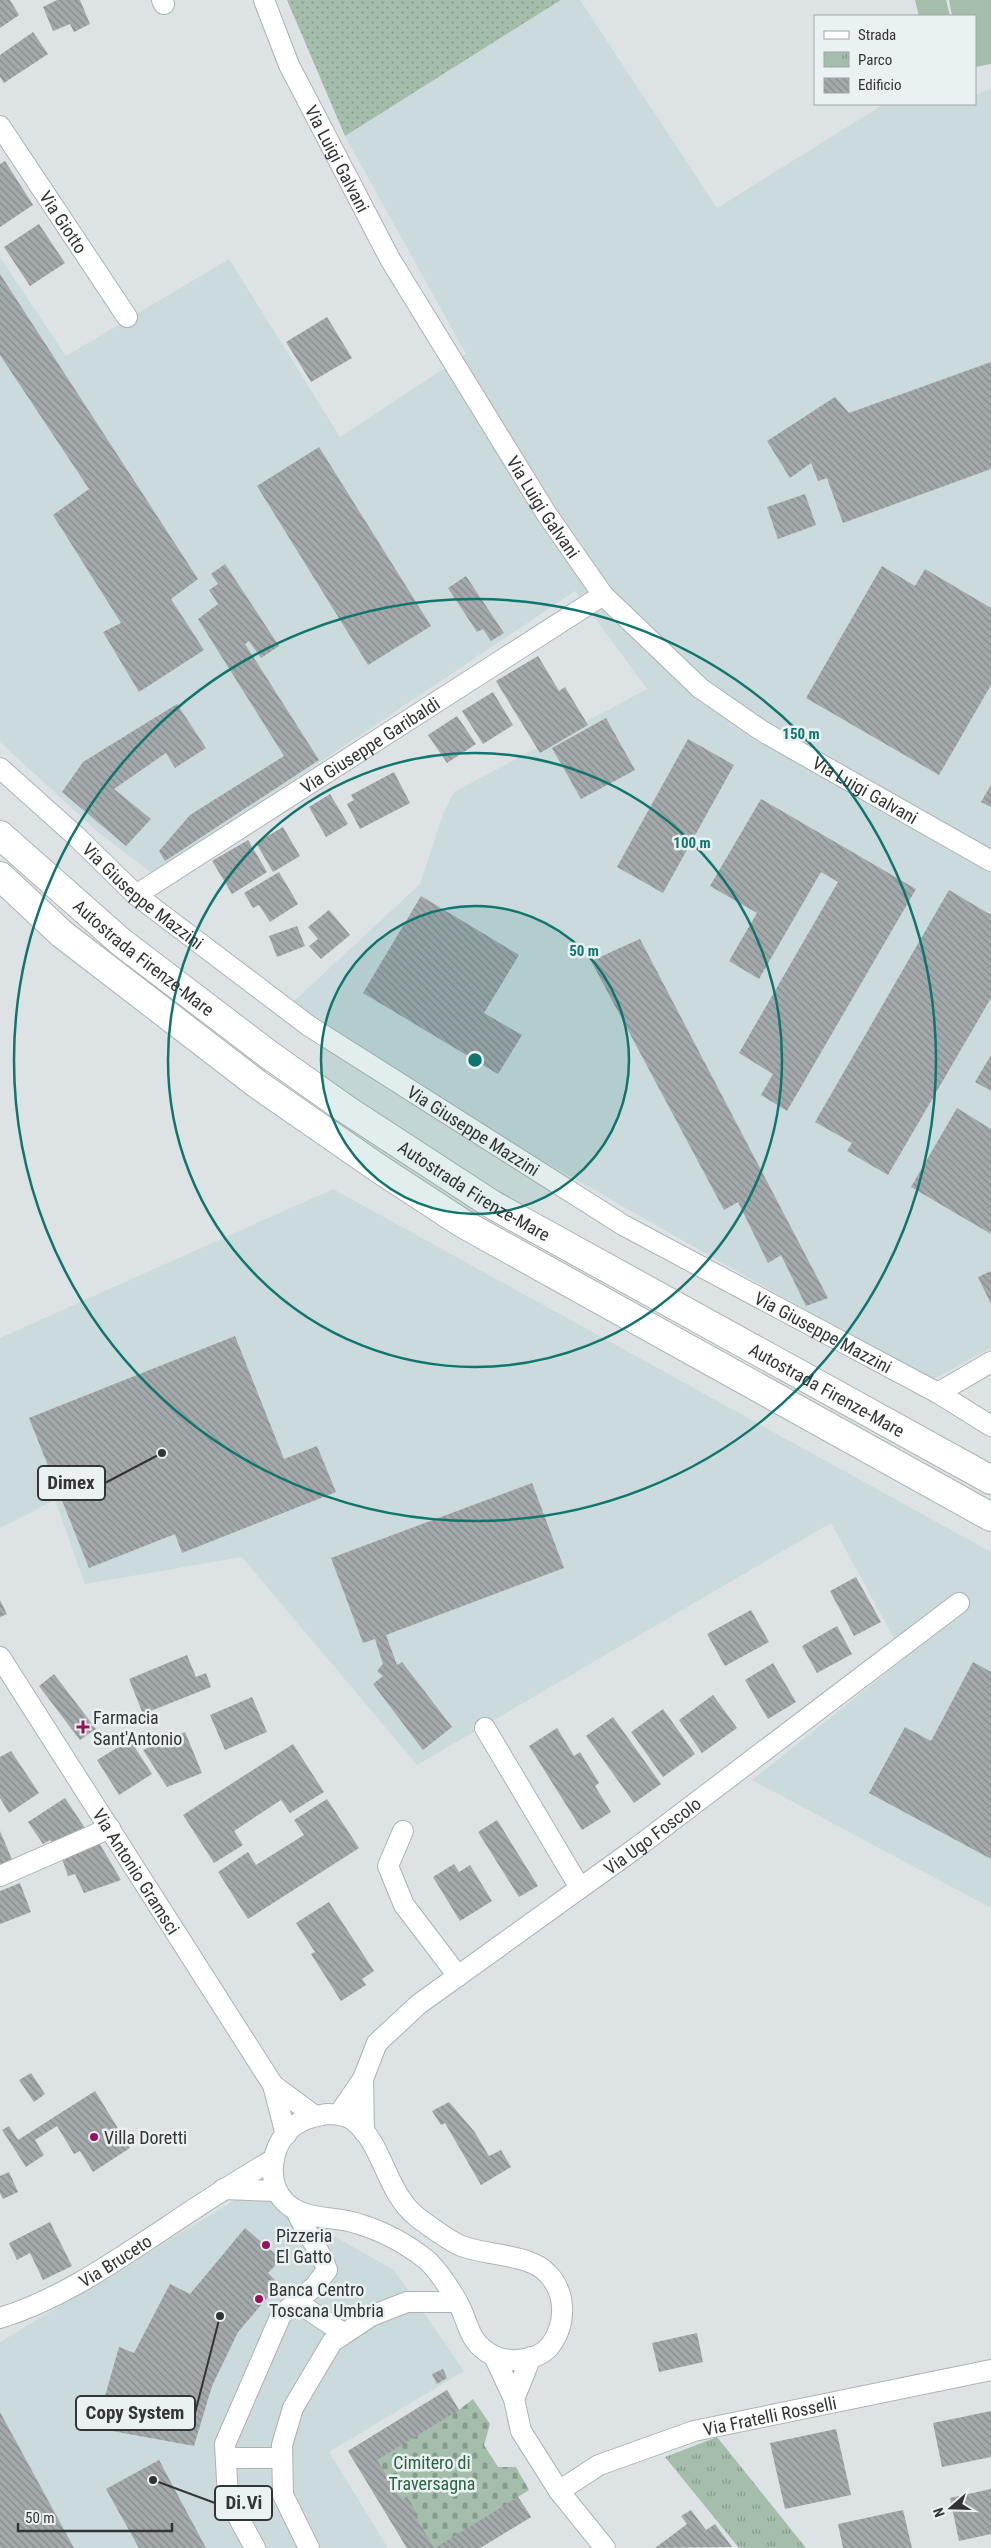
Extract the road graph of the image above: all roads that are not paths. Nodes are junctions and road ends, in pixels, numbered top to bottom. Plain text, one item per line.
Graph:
1 (264, 0) edge
2 (0, 126) edge
3 (127, 317) dead end
4 (603, 595) junction
5 (0, 768) edge
6 (0, 836) edge
7 (991, 861) edge
8 (0, 876) edge
9 (136, 895) junction
10 (991, 1362) edge
11 (938, 1393) junction
12 (991, 1426) edge
13 (991, 1480) edge
14 (991, 1517) edge
15 (959, 1603) dead end
16 (0, 1657) edge
17 (485, 1728) dead end
18 (110, 1828) junction
19 (403, 1831) dead end
20 (0, 1876) edge
21 (580, 1888) junction
22 (458, 1976) junction
23 (363, 2079) junction
24 (273, 2085) junction
25 (339, 2114) junction
26 (315, 2116) junction
27 (364, 2132) junction
28 (286, 2135) junction
29 (274, 2159) junction
30 (223, 2189) junction
31 (278, 2191) junction
32 (296, 2210) junction
33 (296, 2302) junction
34 (458, 2302) junction
35 (0, 2318) edge
36 (343, 2333) junction
37 (494, 2356) junction
38 (530, 2357) junction
39 (991, 2370) edge
40 (514, 2399) junction
41 (226, 2458) junction
42 (282, 2458) junction
43 (558, 2491) junction
44 (255, 2548) edge
45 (309, 2548) edge
46 (606, 2548) edge

1 - 4 street, Via Luigi Galvani
2 - 3 street, Via Giotto
4 - 7 street, Via Luigi Galvani
4 - 9 street, Via Giuseppe Garibaldi
5 - 9 street, Via Giuseppe Mazzini
6 - 13 highway, Autostrada Firenze-Mare
8 - 14 highway, Autostrada Firenze-Mare
9 - 11 street, Via Giuseppe Mazzini
10 - 11 street
11 - 12 street, Via Giuseppe Mazzini
15 - 21 street, Via Ugo Foscolo
16 - 18 street, Via Antonio Gramsci
17 - 21 street
18 - 20 street
18 - 24 street, Via Antonio Gramsci
19 - 22 street
21 - 22 street, Via Ugo Foscolo
22 - 23 street, Via Ugo Foscolo
23 - 25 street, Via Ugo Foscolo
23 - 27 street, Via Ugo Foscolo
24 - 26 street, Via Antonio Gramsci
24 - 28 street, Via Antonio Gramsci
25 - 26 street
25 - 27 street
26 - 28 street
27 - 38 street
28 - 29 street
29 - 30 street, Via Bruceto
29 - 31 street
30 - 31 street
30 - 35 street, Via Bruceto
31 - 32 street
32 - 33 street
32 - 34 street
33 - 36 street
33 - 41 street
34 - 36 street
34 - 37 street
36 - 42 street
37 - 38 street
37 - 40 street
38 - 40 street
39 - 43 street, Via Fratelli Rosselli
40 - 43 street
41 - 42 street
41 - 44 street
42 - 45 street
43 - 46 street

